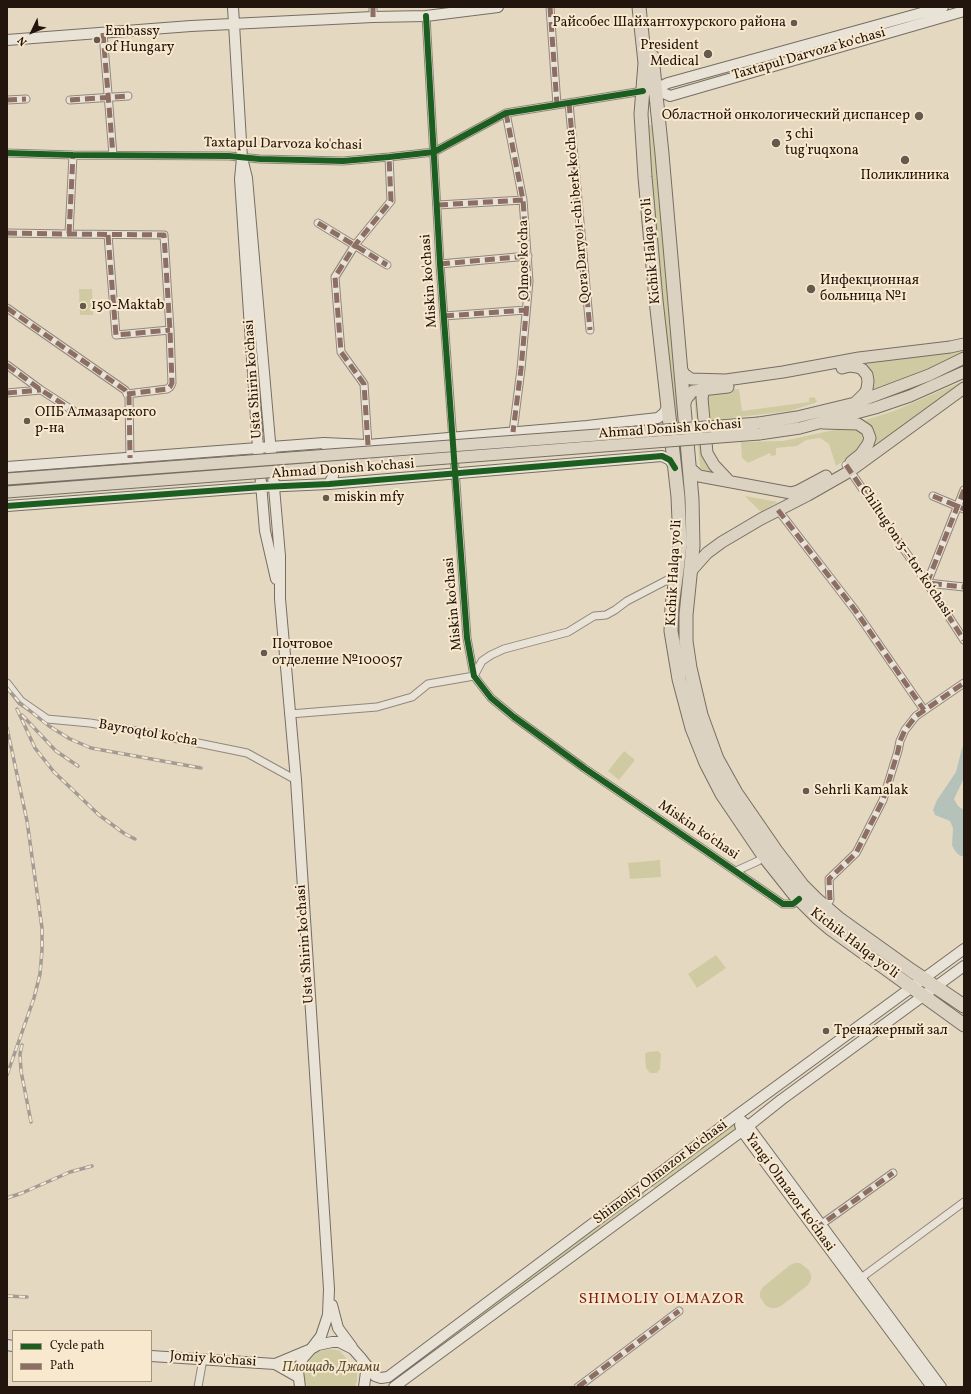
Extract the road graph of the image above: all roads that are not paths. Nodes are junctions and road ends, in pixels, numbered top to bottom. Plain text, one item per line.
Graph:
1 (233, 7) edge
2 (447, 7) edge
3 (498, 7) edge
4 (550, 7) edge
5 (639, 7) edge
6 (646, 7) edge
7 (943, 7) edge
8 (964, 11) edge
9 (373, 12) edge
10 (426, 16) junction
11 (234, 24) junction
12 (103, 33) junction
13 (7, 40) edge
14 (649, 90) junction
15 (128, 96) dead end
16 (108, 97) junction
17 (26, 99) dead end
18 (7, 100) edge
19 (70, 100) dead end
20 (569, 103) junction
21 (557, 105) junction
22 (506, 113) junction
23 (434, 152) junction
24 (7, 153) edge
25 (73, 155) junction
26 (112, 156) junction
27 (389, 157) junction
28 (242, 158) junction
29 (524, 200) junction
30 (438, 206) junction
31 (318, 223) dead end
32 (7, 232) edge
33 (69, 234) junction
34 (108, 235) junction
35 (355, 245) junction
36 (528, 256) junction
37 (440, 264) junction
38 (387, 266) dead end
39 (7, 308) edge
40 (526, 310) junction
41 (444, 316) junction
42 (170, 330) junction
43 (590, 330) dead end
44 (964, 344) edge
45 (964, 358) edge
46 (7, 365) edge
47 (680, 367) junction
48 (964, 373) edge
49 (716, 381) junction
50 (964, 388) edge
51 (704, 389) junction
52 (41, 390) junction
53 (7, 392) edge
54 (127, 394) junction
55 (855, 403) junction
56 (684, 405) junction
57 (668, 406) junction
58 (75, 412) dead end
59 (823, 423) junction
60 (759, 429) junction
61 (513, 432) junction
62 (453, 438) junction
63 (324, 443) junction
64 (368, 445) junction
65 (271, 447) junction
66 (258, 448) junction
67 (228, 450) junction
68 (130, 458) junction
69 (7, 467) edge
70 (675, 468) junction
71 (690, 468) junction
72 (848, 468) junction
73 (456, 473) junction
74 (7, 479) edge
75 (730, 482) junction
76 (329, 484) junction
77 (262, 487) junction
78 (274, 487) junction
79 (232, 490) junction
80 (964, 490) edge
81 (7, 492) edge
82 (808, 495) junction
83 (933, 496) dead end
84 (7, 506) edge
85 (961, 507) edge
86 (778, 510) junction
87 (691, 571) junction
88 (677, 573) junction
89 (927, 583) junction
90 (964, 587) edge
91 (280, 599) junction
92 (964, 640) edge
93 (474, 676) junction
94 (7, 683) edge
95 (964, 683) edge
96 (924, 710) junction
97 (290, 714) junction
98 (296, 780) junction
99 (764, 856) junction
100 (736, 871) junction
101 (799, 899) junction
102 (825, 907) junction
103 (964, 949) edge
104 (964, 966) edge
105 (924, 979) junction
106 (936, 987) junction
107 (912, 988) junction
108 (924, 996) junction
109 (964, 1006) edge
110 (964, 1025) edge
111 (736, 1116) junction
112 (745, 1128) junction
113 (893, 1173) dead end
114 (645, 1185) junction
115 (654, 1196) junction
116 (964, 1202) edge
117 (818, 1227) junction
118 (861, 1278) junction
119 (329, 1289) junction
120 (679, 1311) dead end
121 (462, 1322) junction
122 (470, 1331) junction
123 (311, 1349) junction
124 (354, 1349) junction
125 (152, 1356) edge
126 (361, 1358) junction
127 (203, 1360) junction
128 (275, 1364) junction
129 (299, 1382) edge
130 (198, 1387) edge
131 (364, 1387) edge
132 (394, 1387) edge
133 (578, 1387) edge
134 (932, 1387) edge
135 (942, 1387) edge

1 - 11 main road, Usta Shirin ko'chasi
2 - 10 main road
3 - 10 main road
4 - 21 street
5 - 14 highway, Kichik Halqa yo'li
6 - 14 highway, Kichik Halqa yo'li
7 - 14 main road, Taxtapul Darvoza ko'chasi
8 - 14 main road, Taxtapul Darvoza ko'chasi
9 - 10 main road
9 - 11 main road
10 - 23 street, Miskin ko'chasi
11 - 12 main road
11 - 28 main road, Usta Shirin ko'chasi
12 - 13 main road
12 - 16 street
14 - 20 street, Taxtapul Darvoza ko'chasi
14 - 47 highway, Kichik Halqa yo'li
14 - 57 highway, Kichik Halqa yo'li
15 - 16 street
16 - 19 street
16 - 26 street
17 - 18 street
20 - 21 street, Taxtapul Darvoza ko'chasi
20 - 43 street, Qora Daryo 1-chi berk ko'cha
21 - 22 street, Taxtapul Darvoza ko'chasi
22 - 23 street, Taxtapul Darvoza ko'chasi
22 - 29 street, Olmos ko'cha
23 - 27 street, Taxtapul Darvoza ko'chasi
23 - 30 street, Miskin ko'chasi
24 - 25 street, Taxtapul Darvoza ko'chasi
25 - 26 street, Taxtapul Darvoza ko'chasi
25 - 33 street
26 - 28 street, Taxtapul Darvoza ko'chasi
27 - 28 street, Taxtapul Darvoza ko'chasi
27 - 35 street
28 - 65 main road, Usta Shirin ko'chasi
28 - 66 main road, Usta Shirin ko'chasi
29 - 30 street
29 - 36 street, Olmos ko'cha
30 - 37 street, Miskin ko'chasi
31 - 35 street
32 - 33 street
33 - 34 street
34 - 42 street
34 - 42 street
35 - 38 street
35 - 64 street
36 - 37 street
36 - 40 street, Olmos ko'cha
37 - 41 street, Miskin ko'chasi
39 - 54 street
40 - 41 street
40 - 61 street, Olmos ko'cha
41 - 62 street, Miskin ko'chasi
42 - 54 street
44 - 49 main road
45 - 55 main road, Ahmad Donish ko'chasi
46 - 52 street
47 - 49 main road
47 - 56 highway, Kichik Halqa yo'li
48 - 59 main road, Ahmad Donish ko'chasi
49 - 51 main road
50 - 72 main road
51 - 55 main road
51 - 56 main road
51 - 75 main road
52 - 53 street
52 - 58 street
54 - 68 street
55 - 60 main road, Ahmad Donish ko'chasi
56 - 71 highway, Kichik Halqa yo'li
57 - 61 main road, Ahmad Donish ko'chasi
57 - 70 highway, Kichik Halqa yo'li
59 - 60 main road, Ahmad Donish ko'chasi
59 - 72 main road
60 - 74 main road, Ahmad Donish ko'chasi, bridge
60 - 81 main road, Ahmad Donish ko'chasi, bridge
61 - 62 main road, Ahmad Donish ko'chasi
62 - 64 main road, Ahmad Donish ko'chasi
62 - 73 street, Miskin ko'chasi
63 - 64 main road, Ahmad Donish ko'chasi
63 - 65 main road, Ahmad Donish ko'chasi
63 - 76 main road
65 - 66 main road, Ahmad Donish ko'chasi
65 - 78 main road, Usta Shirin ko'chasi
66 - 67 main road, Ahmad Donish ko'chasi
66 - 77 main road, Usta Shirin ko'chasi
67 - 68 main road, Ahmad Donish ko'chasi
67 - 79 main road
68 - 69 main road, Ahmad Donish ko'chasi
70 - 73 main road, Ahmad Donish ko'chasi
70 - 88 highway, Kichik Halqa yo'li
71 - 75 main road
71 - 87 highway, Kichik Halqa yo'li
72 - 75 main road
72 - 82 main road
72 - 89 street, Chiltug'on 3--tor koʻchasi
73 - 76 main road, Ahmad Donish ko'chasi
73 - 93 street, Miskin ko'chasi
75 - 82 main road
76 - 78 main road, Ahmad Donish ko'chasi
77 - 78 main road, Ahmad Donish ko'chasi
77 - 79 main road, Ahmad Donish ko'chasi
77 - 91 main road, Usta Shirin ko'chasi
78 - 91 main road, Usta Shirin ko'chasi
79 - 84 main road, Ahmad Donish ko'chasi
80 - 85 street
82 - 86 main road
83 - 85 street
85 - 89 street
86 - 87 main road
86 - 96 street
87 - 88 highway
87 - 102 highway, Kichik Halqa yo'li
88 - 93 street
88 - 99 highway, Kichik Halqa yo'li
89 - 90 street
89 - 92 street, Chiltug'on 3--tor koʻchasi
91 - 97 main road, Usta Shirin ko'chasi
93 - 97 street
93 - 100 street, Miskin ko'chasi
94 - 98 street, Bayroqtol ko'cha
95 - 96 street
96 - 102 street
97 - 98 main road, Usta Shirin ko'chasi
98 - 119 main road, Usta Shirin ko'chasi
99 - 100 street
99 - 101 highway, Kichik Halqa yo'li
100 - 101 street, Miskin ko'chasi
101 - 107 highway, Kichik Halqa yo'li
102 - 105 highway, Kichik Halqa yo'li
103 - 105 main road, Shimoliy Olmazor ko'chasi
104 - 106 main road, Shimoliy Olmazor ko'chasi
105 - 106 highway, Kichik Halqa yo'li
105 - 107 main road, Shimoliy Olmazor ko'chasi
106 - 108 main road, Shimoliy Olmazor ko'chasi
106 - 109 highway, Kichik Halqa yo'li
107 - 108 highway, Kichik Halqa yo'li
107 - 111 main road, Shimoliy Olmazor ko'chasi
108 - 110 highway, Kichik Halqa yo'li
108 - 112 main road, Shimoliy Olmazor ko'chasi
111 - 112 main road, Yangi Olmazor ko'chasi
111 - 114 main road, Shimoliy Olmazor ko'chasi
112 - 115 main road, Shimoliy Olmazor ko'chasi
112 - 117 main road, Yangi Olmazor ko'chasi
113 - 117 street
114 - 115 main road
114 - 121 main road, Shimoliy Olmazor ko'chasi
115 - 122 main road, Shimoliy Olmazor ko'chasi
116 - 118 street
117 - 118 main road, Yangi Olmazor ko'chasi
117 - 134 main road, Yangi Olmazor ko'chasi
118 - 135 main road, Yangi Olmazor ko'chasi
119 - 123 main road, Usta Shirin ko'chasi
119 - 124 main road, Usta Shirin ko'chasi
120 - 133 street
121 - 122 main road
121 - 126 main road, Shimoliy Olmazor ko'chasi
122 - 132 main road, Shimoliy Olmazor ko'chasi
123 - 124 main road
123 - 128 main road
123 - 129 main road, Usta Shirin ko'chasi
124 - 126 main road, Usta Shirin ko'chasi
125 - 127 main road, Jomiy ko'chasi
126 - 131 main road
127 - 128 main road, Jomiy ko'chasi
127 - 130 street
128 - 129 main road

